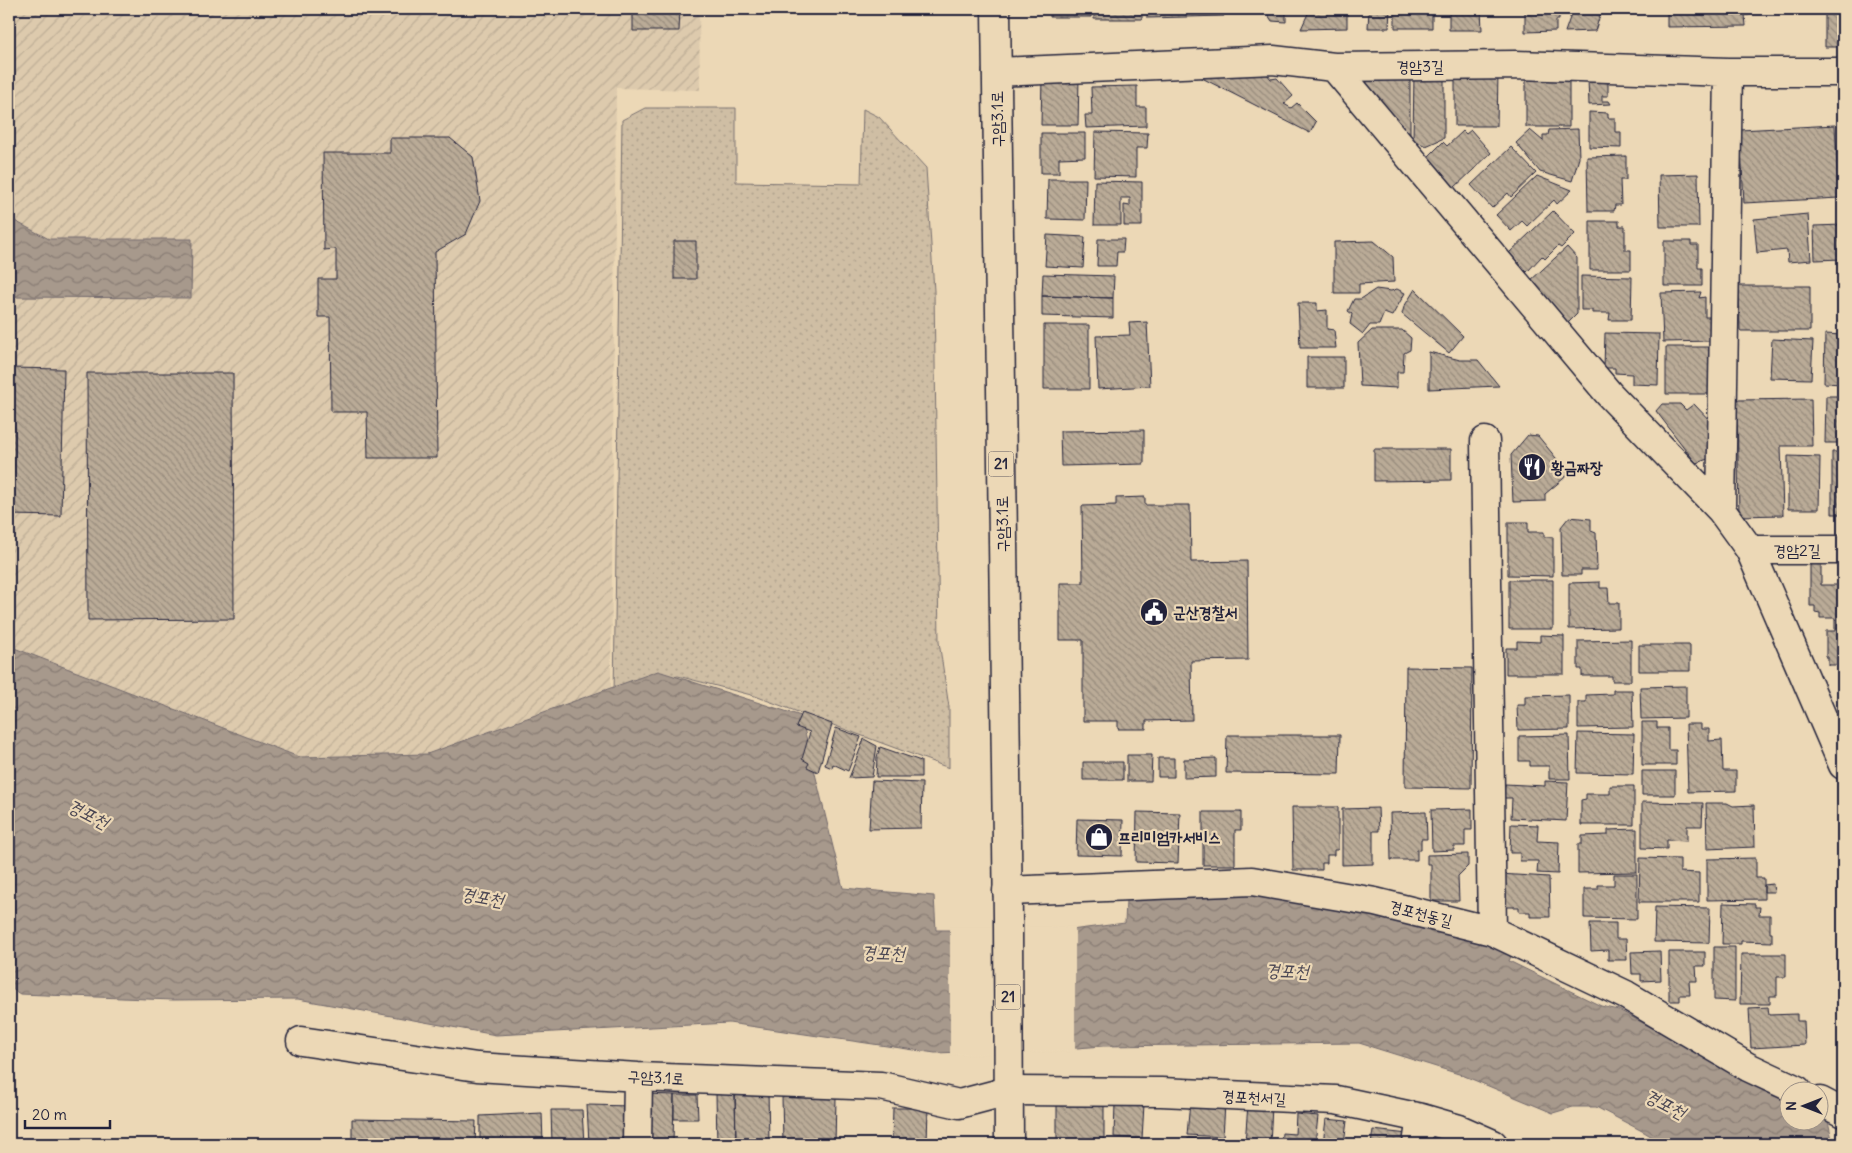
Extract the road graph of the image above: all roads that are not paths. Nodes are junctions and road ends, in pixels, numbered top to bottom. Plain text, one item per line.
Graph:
1 (996, 9) edge
2 (1334, 67) junction
3 (997, 72) junction
4 (1728, 72) junction
5 (1843, 72) edge
6 (1485, 441) dead end
7 (1721, 510) junction
8 (1750, 550) junction
9 (1843, 550) edge
10 (1843, 765) edge
11 (1007, 891) junction
12 (1492, 931) junction
13 (302, 1041) dead end
14 (638, 1077) junction
15 (1780, 1082) edge
16 (1008, 1083) junction
17 (1419, 1131) edge
18 (637, 1144) edge
19 (1009, 1144) edge
20 (1493, 1144) edge

1 - 3 street, 구암3.1로 / 21
2 - 3 street, 경암3길
2 - 4 street, 경암3길
2 - 7 street
3 - 11 street, 구암3.1로 / 21
4 - 5 street, 경암3길
4 - 7 street
6 - 12 street
7 - 8 street
8 - 9 street, 경암2길
8 - 10 street
11 - 12 street, 경포천동길
11 - 16 street, 구암3.1로 / 21
12 - 15 street, 경포천동길
13 - 14 street, 구암3.1로
14 - 16 street, 구암3.1로
14 - 18 street
16 - 17 street, 경포천서길
16 - 19 street, 21
17 - 20 street, 경포천서길

